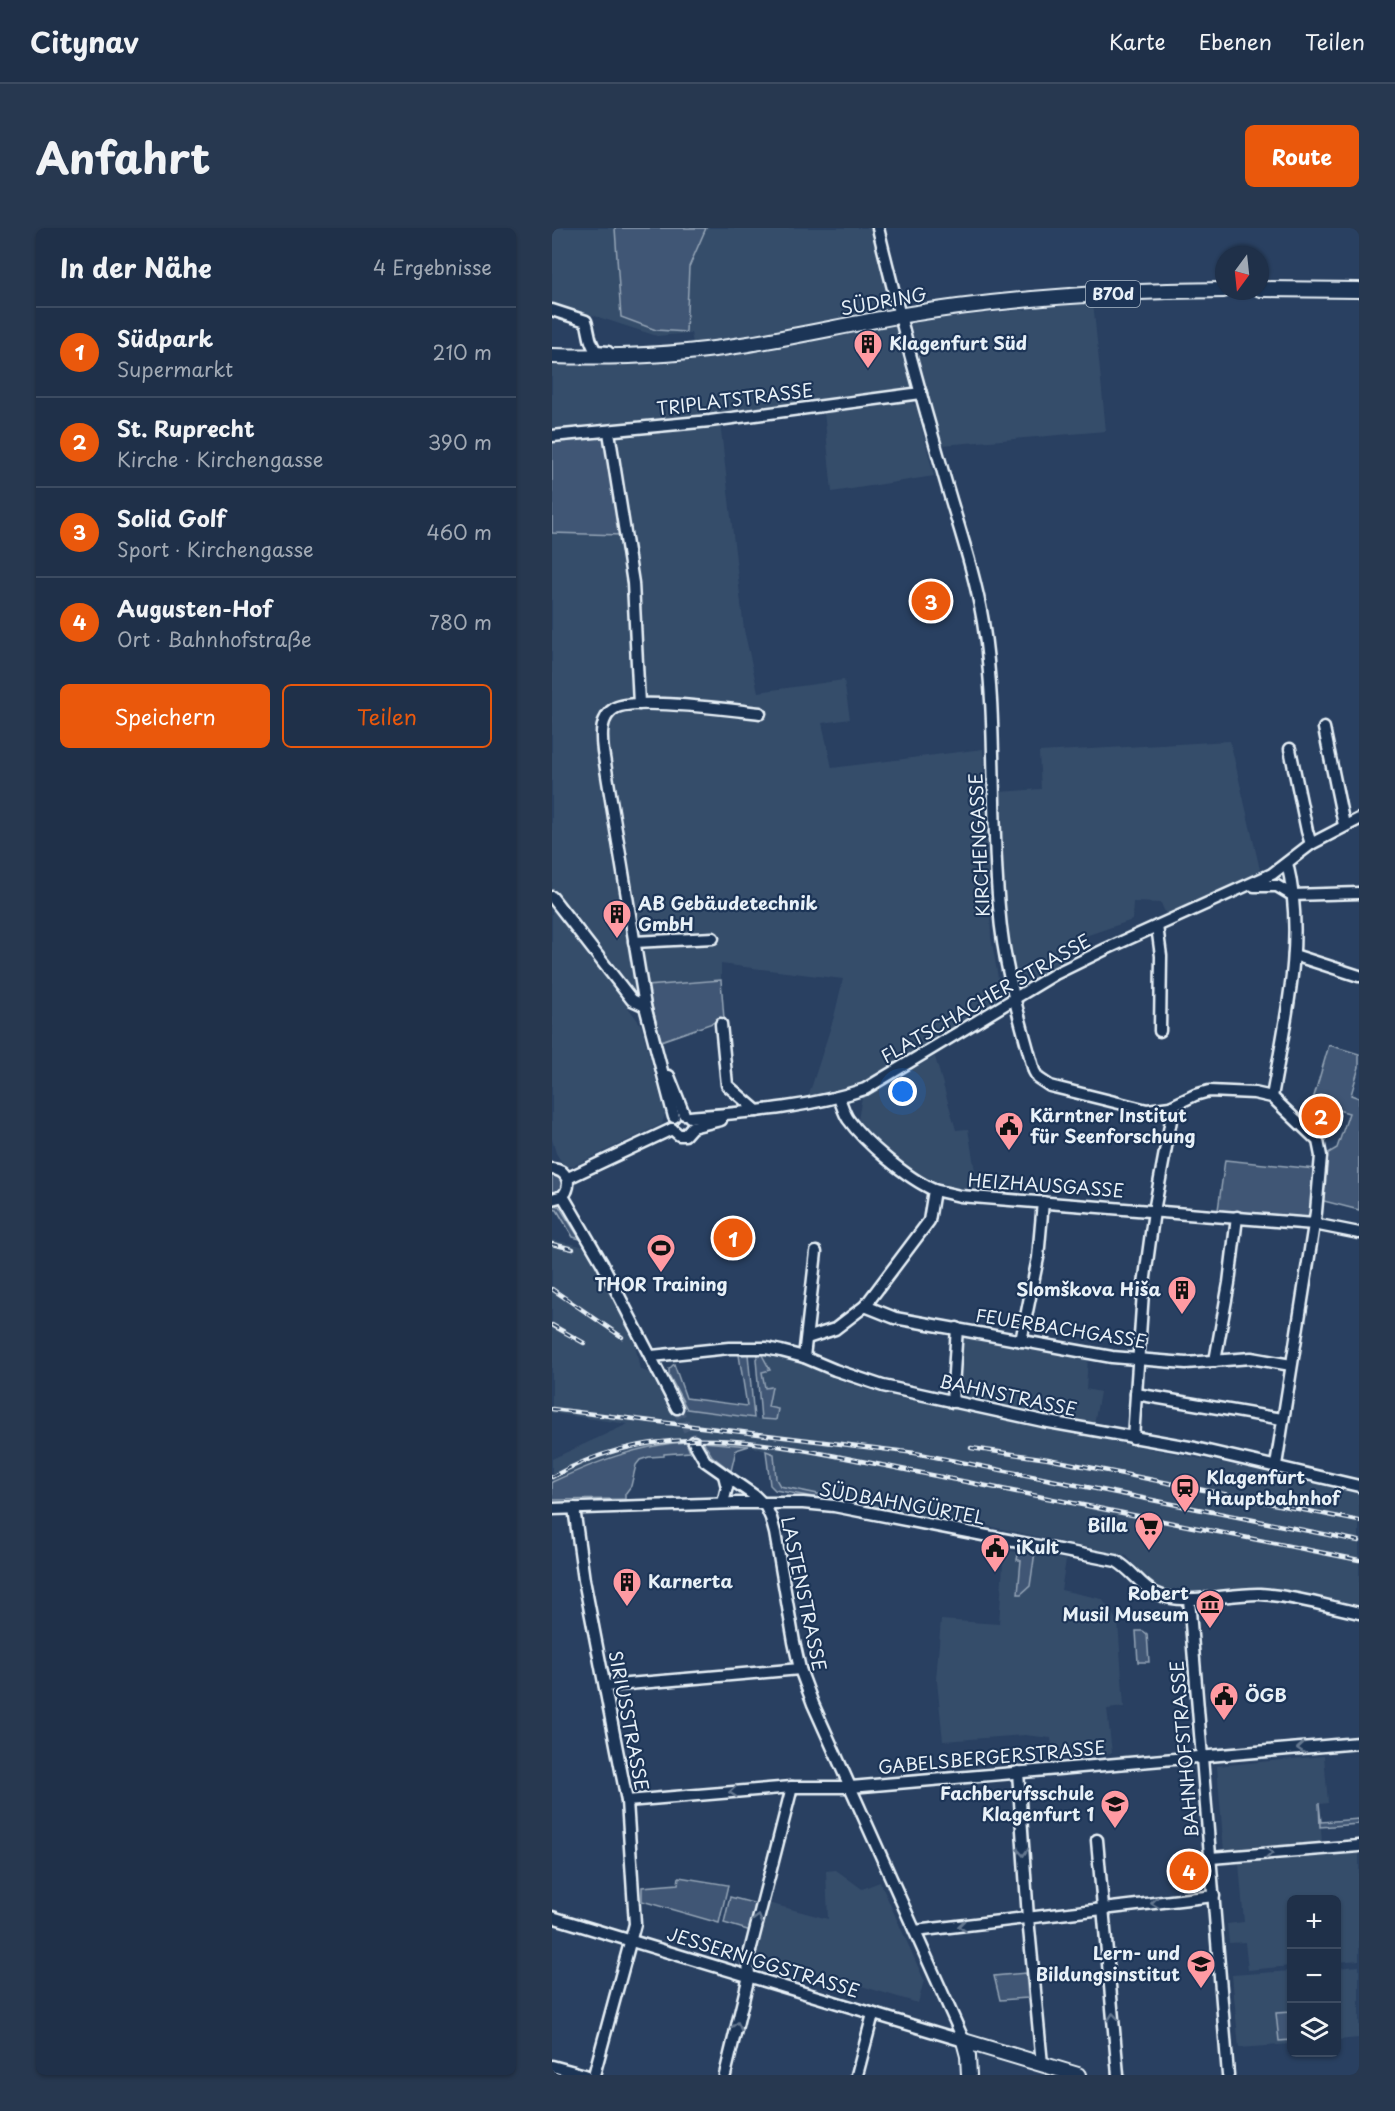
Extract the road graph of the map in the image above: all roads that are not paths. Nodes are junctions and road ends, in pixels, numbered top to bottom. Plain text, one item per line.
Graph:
1 (879, 228) edge
2 (1269, 289) edge
3 (1215, 290) edge
4 (1359, 290) edge
5 (552, 310) edge
6 (899, 316) junction
7 (589, 342) junction
8 (557, 356) edge
9 (627, 356) junction
10 (921, 393) junction
11 (609, 432) junction
12 (552, 436) edge
13 (639, 704) junction
14 (760, 713) dead end
15 (1324, 728) dead end
16 (1290, 749) dead end
17 (1359, 819) edge
18 (1344, 825) junction
19 (1311, 844) junction
20 (1287, 863) junction
21 (1245, 886) junction
22 (1359, 893) edge
23 (1292, 895) junction
24 (552, 897) edge
25 (1157, 926) junction
26 (713, 938) dead end
27 (634, 942) junction
28 (1294, 955) junction
29 (1359, 976) edge
30 (1014, 999) junction
31 (645, 1006) junction
32 (721, 1024) dead end
33 (1160, 1031) dead end
34 (1272, 1097) junction
35 (839, 1098) junction
36 (1170, 1107) junction
37 (752, 1112) junction
38 (685, 1119) junction
39 (672, 1129) junction
40 (552, 1169) edge
41 (568, 1178) junction
42 (934, 1190) junction
43 (563, 1196) junction
44 (552, 1198) edge
45 (1043, 1202) junction
46 (1154, 1211) junction
47 (1237, 1217) junction
48 (1314, 1224) junction
49 (1359, 1233) edge
50 (816, 1252) dead end
51 (865, 1306) junction
52 (957, 1328) junction
53 (807, 1338) junction
54 (1021, 1341) junction
55 (652, 1356) junction
56 (804, 1357) junction
57 (1138, 1359) junction
58 (1215, 1361) junction
59 (1291, 1365) junction
60 (1136, 1394) junction
61 (952, 1402) junction
62 (677, 1408) tunnel mouth
63 (1282, 1419) junction
64 (1133, 1438) junction
65 (694, 1442) tunnel mouth
66 (1276, 1465) junction
67 (724, 1475) junction
68 (1359, 1486) edge
69 (723, 1503) junction
70 (762, 1503) junction
71 (574, 1508) junction
72 (552, 1509) edge
73 (1189, 1599) junction
74 (1359, 1613) edge
75 (800, 1669) junction
76 (605, 1686) junction
77 (1359, 1743) edge
78 (1202, 1757) junction
79 (1018, 1772) junction
80 (792, 1787) junction
81 (851, 1787) junction
82 (627, 1801) junction
83 (1097, 1840) dead end
84 (1359, 1846) edge
85 (1211, 1858) junction
86 (1214, 1896) junction
87 (1104, 1909) junction
88 (552, 1917) edge
89 (1028, 1918) junction
90 (915, 1931) junction
91 (631, 1941) junction
92 (749, 1976) junction
93 (873, 2014) junction
94 (964, 2041) junction
95 (994, 2051) junction
96 (1042, 2064) junction
97 (552, 2066) edge
98 (585, 2075) edge
99 (594, 2075) edge
100 (725, 2075) edge
101 (856, 2075) edge
102 (969, 2075) edge
103 (974, 2075) edge
104 (1078, 2075) edge
105 (1118, 2075) edge
106 (1228, 2075) edge

1 - 6 street, KIRCHENGASSE
2 - 4 main road
3 - 6 main road, SÜDRING / B70d
5 - 7 street
6 - 9 main road, SÜDRING / B70d
6 - 10 street, KIRCHENGASSE
7 - 8 street
7 - 9 street
8 - 9 main road, SÜDRING / B70d
10 - 11 street, TRIPLATSTRASSE
10 - 30 street, KIRCHENGASSE
11 - 12 street, TRIPLATSTRASSE
11 - 13 street
13 - 14 street
13 - 27 street
15 - 18 street
16 - 19 street
17 - 18 street, FLATSCHACHER STRASSE
18 - 19 street, FLATSCHACHER STRASSE
19 - 20 street, FLATSCHACHER STRASSE
20 - 21 street, FLATSCHACHER STRASSE
20 - 23 street
21 - 23 street
21 - 25 street, FLATSCHACHER STRASSE
22 - 23 street
23 - 28 street
24 - 31 street
25 - 30 street, FLATSCHACHER STRASSE
25 - 33 street
26 - 27 street
27 - 31 street
28 - 29 street
28 - 34 street
30 - 35 street, FLATSCHACHER STRASSE
30 - 36 street, KIRCHENGASSE
31 - 38 street
32 - 37 street
34 - 36 street, KIRCHENGASSE
34 - 48 street
35 - 37 street, FLATSCHACHER STRASSE
35 - 42 street, HEIZHAUSGASSE
36 - 46 street
37 - 38 street, FLATSCHACHER STRASSE
38 - 39 street
38 - 39 street, FLATSCHACHER STRASSE
39 - 41 street
40 - 41 street
41 - 43 street
42 - 45 street, HEIZHAUSGASSE
42 - 51 street
43 - 44 street
43 - 55 street
45 - 46 street, HEIZHAUSGASSE
45 - 54 street
46 - 47 street, HEIZHAUSGASSE
46 - 57 street
47 - 48 street, HEIZHAUSGASSE
47 - 58 street
48 - 49 street, HEIZHAUSGASSE
48 - 59 street
50 - 53 street
51 - 52 street, FEUERBACHGASSE
51 - 53 street
52 - 54 street, FEUERBACHGASSE
52 - 61 street
53 - 56 street
54 - 57 street, FEUERBACHGASSE
55 - 56 street, BAHNSTRASSE
55 - 62 street
56 - 61 street, BAHNSTRASSE
57 - 58 street, FEUERBACHGASSE
57 - 60 street
58 - 59 street, FEUERBACHGASSE
59 - 63 street
60 - 63 street
60 - 64 street
61 - 64 street, BAHNSTRASSE
63 - 66 street
64 - 66 street, BAHNSTRASSE
65 - 67 street, LASTENSTRASSE
66 - 68 street, BAHNSTRASSE
67 - 69 street
67 - 70 street, LASTENSTRASSE
69 - 70 street, SÜDBAHNGÜRTEL
69 - 71 street, SÜDBAHNGÜRTEL
70 - 73 street, SÜDBAHNGÜRTEL
70 - 75 street, LASTENSTRASSE
71 - 72 street, SÜDBAHNGÜRTEL
71 - 76 street, SIRIUSSTRASSE
73 - 74 street, SÜDBAHNGÜRTEL
73 - 78 street, BAHNHOFSTRASSE
75 - 76 street
75 - 81 street, LASTENSTRASSE
76 - 82 street, SIRIUSSTRASSE
77 -> 78 street, GABELSBERGERSTRASSE
78 - 79 street, GABELSBERGERSTRASSE
78 - 85 street, BAHNHOFSTRASSE
79 - 81 street, GABELSBERGERSTRASSE
79 -> 89 street
80 - 81 street, GABELSBERGERSTRASSE
80 -> 82 street, GABELSBERGERSTRASSE
92 -> 80 street
81 - 90 street, LASTENSTRASSE
82 - 91 street, SIRIUSSTRASSE
83 - 87 street
85 -> 84 street
85 - 86 street, BAHNHOFSTRASSE
86 -> 87 street
86 - 106 street, BAHNHOFSTRASSE
87 - 89 street
105 -> 87 street
88 - 91 street, JESSERNIGGSTRASSE
89 -> 90 street
89 - 96 street
90 - 94 street, LASTENSTRASSE
91 - 92 street, JESSERNIGGSTRASSE
91 - 99 street, SIRIUSSTRASSE
92 - 93 street, JESSERNIGGSTRASSE
100 -> 92 street
93 - 94 street, JESSERNIGGSTRASSE
93 - 101 street
94 - 95 main road
94 - 102 main road
95 - 96 main road
95 - 103 main road
96 - 104 main road
97 - 98 street

